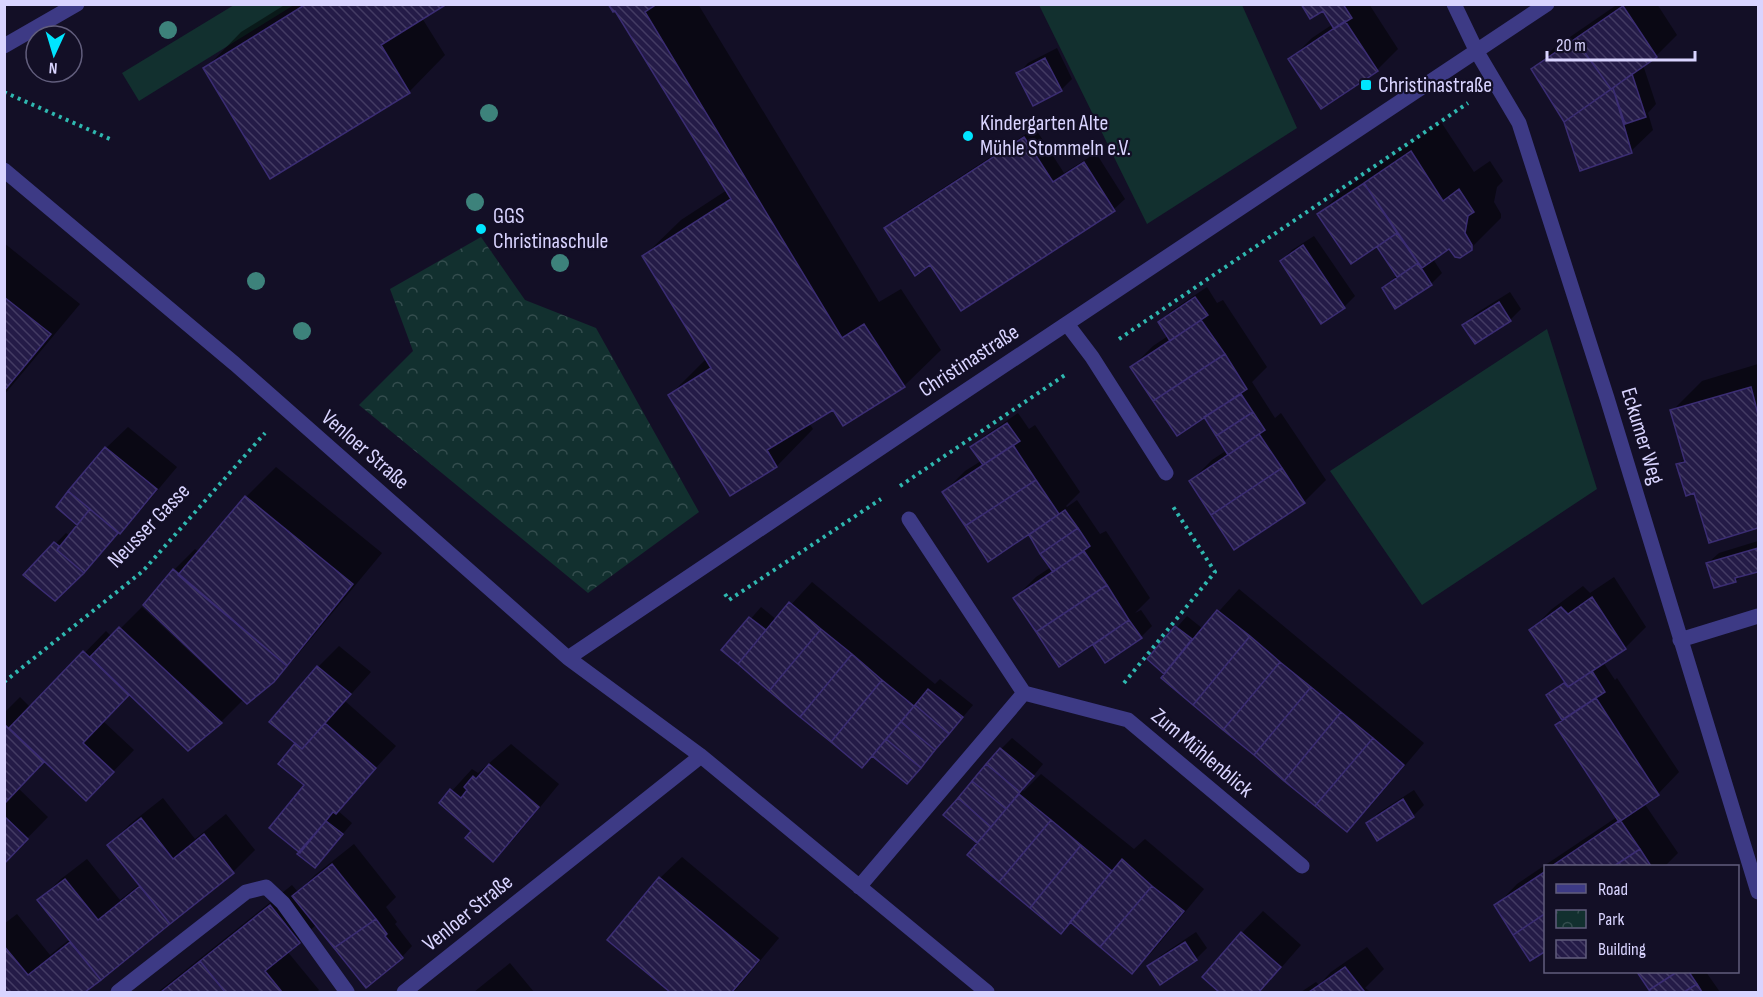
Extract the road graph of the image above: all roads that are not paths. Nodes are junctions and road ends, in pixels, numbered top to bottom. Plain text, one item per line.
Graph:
1 (77, 4) edge
2 (1454, 4) edge
3 (1547, 4) edge
4 (4, 46) edge
5 (1477, 52) junction
6 (4, 170) edge
7 (1067, 324) junction
8 (1166, 473) road end
9 (909, 519) dead end
10 (1758, 616) edge
11 (1680, 640) junction
12 (568, 658) junction
13 (1024, 693) junction
14 (700, 756) junction
15 (1302, 866) dead end
16 (860, 887) junction
17 (1758, 892) edge
18 (118, 993) edge
19 (347, 993) edge
20 (404, 993) edge
21 (987, 993) edge

1 - 4 street
2 - 5 street, Eckumer Weg
3 - 5 street, Christinastraße
5 - 7 street, Christinastraße
5 - 11 street, Eckumer Weg
6 - 12 street, Venloer Straße
7 - 8 street
7 - 12 street, Christinastraße
9 - 13 street
10 - 11 street
11 - 17 street, Eckumer Weg
12 - 14 street, Venloer Straße
13 - 15 street, Zum Mühlenblick
13 - 16 street
14 - 16 street, Venloer Straße
14 - 20 street, Venloer Straße
16 - 21 street, Venloer Straße
18 - 19 street

